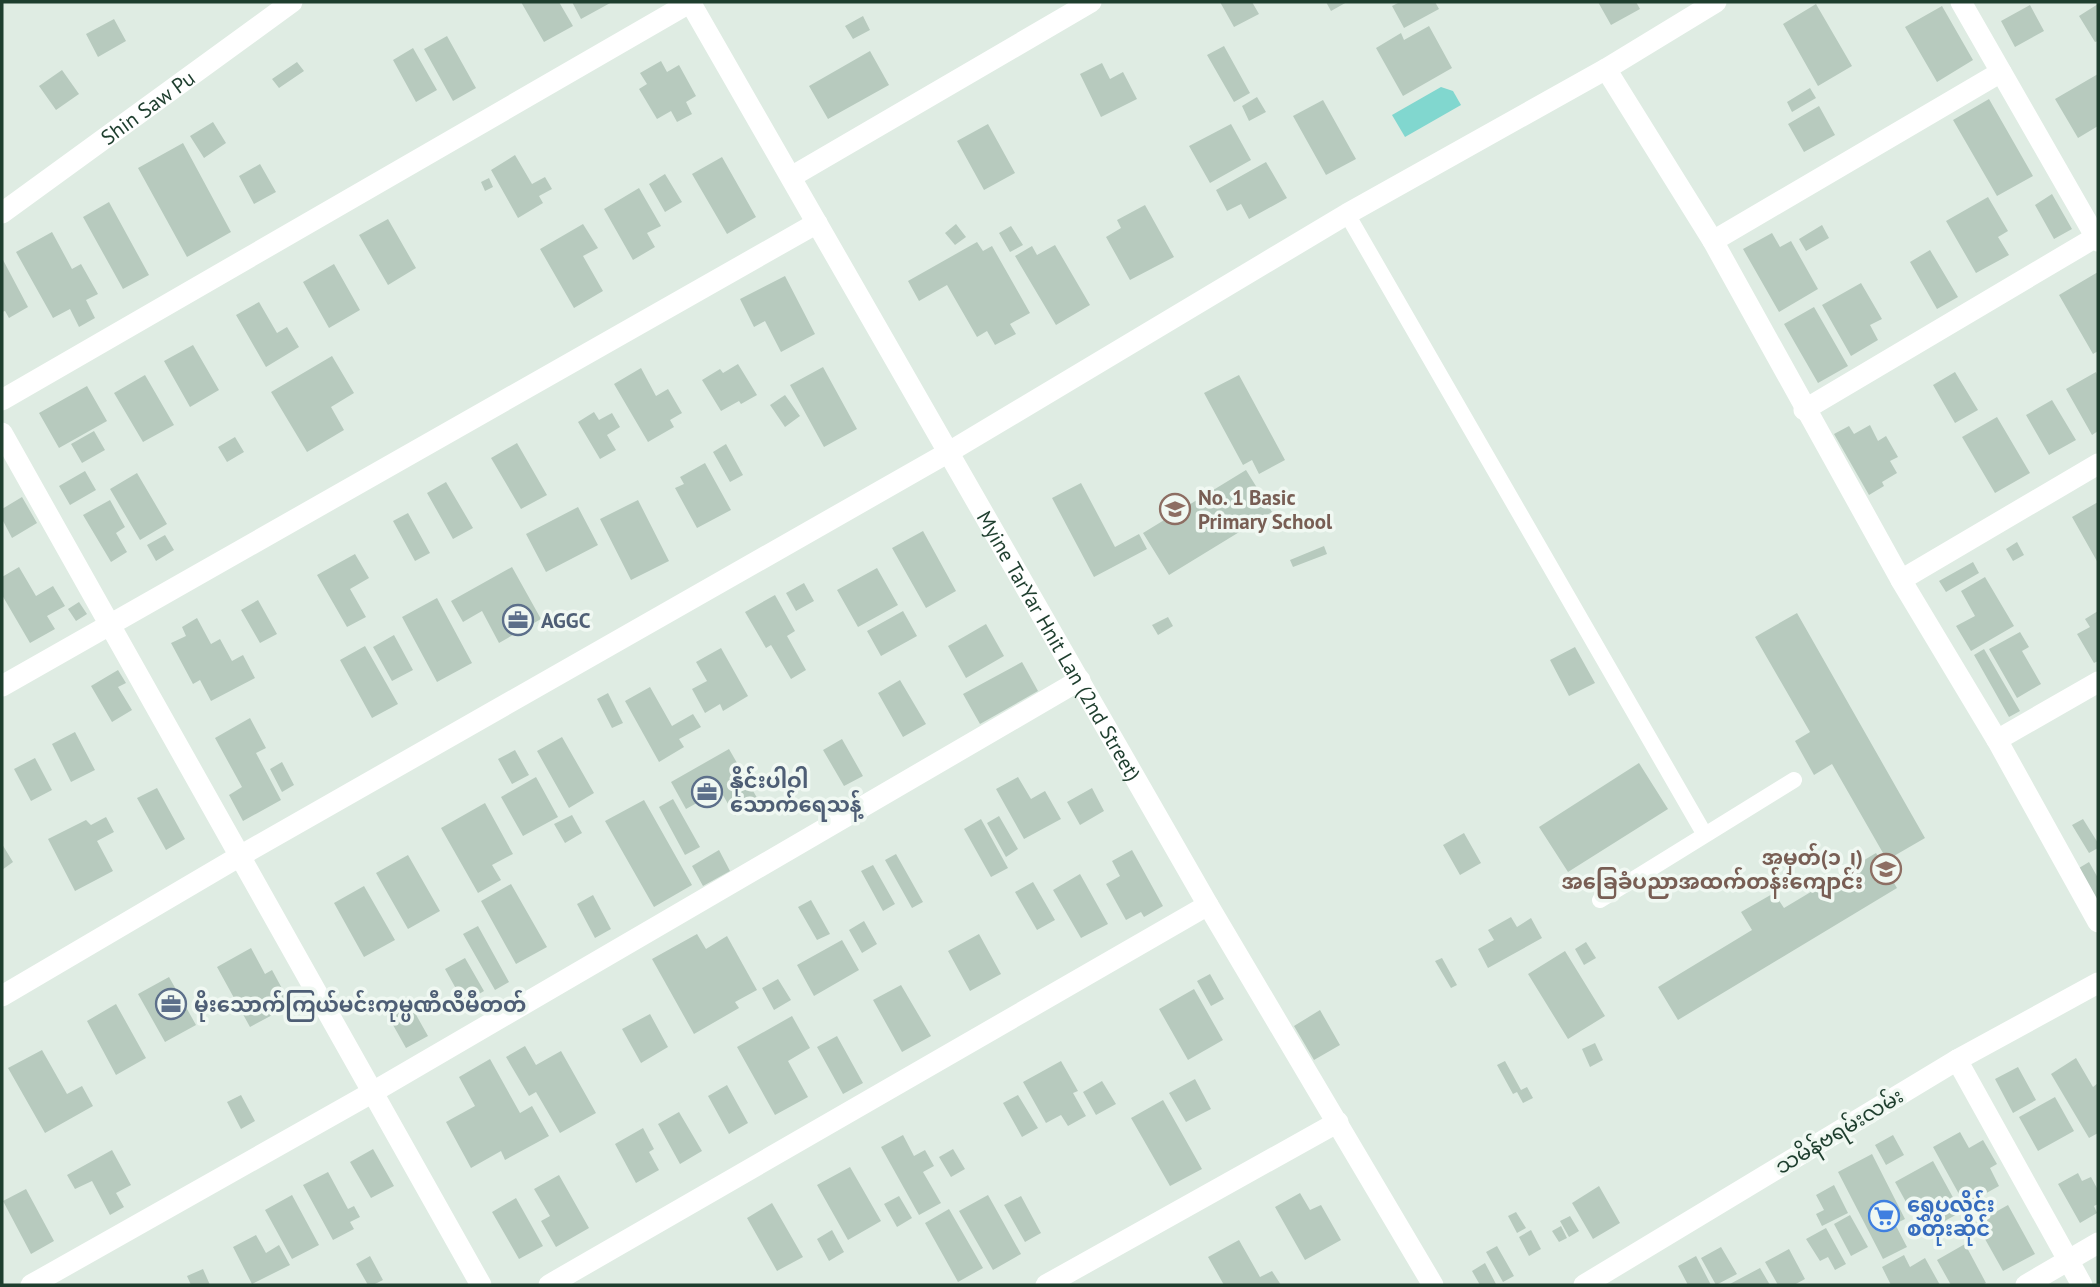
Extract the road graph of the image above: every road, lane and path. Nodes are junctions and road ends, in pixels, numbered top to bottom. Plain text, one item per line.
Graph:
1 (292, 2) edge
2 (690, 2) edge
3 (1091, 2) edge
4 (1716, 2) edge
5 (1961, 2) edge
6 (1606, 69) junction
7 (2001, 72) junction
8 (791, 177) junction
9 (2, 213) edge
10 (1347, 214) junction
11 (817, 223) junction
12 (2097, 239) edge
13 (1713, 241) junction
14 (2, 400) edge
15 (1804, 410) junction
16 (2, 433) edge
17 (949, 452) junction
18 (2098, 464) edge
19 (1901, 580) junction
20 (110, 625) junction
21 (1080, 680) junction
22 (2098, 682) edge
23 (2, 687) edge
24 (1997, 740) junction
25 (1794, 780) dead end
26 (1705, 835) junction
27 (240, 856) junction
28 (1600, 901) dead end
29 (1208, 905) junction
30 (2098, 922) edge
31 (2098, 983) edge
32 (2, 996) edge
33 (1957, 1060) junction
34 (373, 1092) junction
35 (1338, 1122) junction
36 (2098, 1242) edge
37 (2067, 1261) junction
38 (31, 1285) edge
39 (481, 1285) edge
40 (549, 1285) edge
41 (1046, 1285) edge
42 (1433, 1285) edge
43 (1584, 1285) edge
44 (2026, 1285) edge
45 (2082, 1285) edge

1 - 9 street, Shin Saw Pu
2 - 8 street, Myine TarYar Hnit Lan (2nd Street)
2 - 14 street
3 - 8 street
4 - 6 street
5 - 7 street
6 - 10 street
6 - 13 street
7 - 12 street
7 - 13 street
8 - 11 street, Myine TarYar Hnit Lan (2nd Street)
10 - 17 street
10 - 26 lane
11 - 17 street, Myine TarYar Hnit Lan (2nd Street)
11 - 20 street
12 - 15 street
13 - 15 street
15 - 19 street
16 - 20 street
17 - 21 street, Myine TarYar Hnit Lan (2nd Street)
17 - 27 street
18 - 19 street
19 - 24 street
20 - 23 street
20 - 27 street
21 - 29 street, Myine TarYar Hnit Lan (2nd Street)
21 - 34 street
22 - 24 street
24 - 30 street
25 - 26 lane
26 - 28 lane
27 - 32 street
27 - 34 street
29 - 35 street, Myine TarYar Hnit Lan (2nd Street)
29 - 40 street
31 - 33 street, သမိန်ဗရမ်းလမ်း
33 - 37 street
33 - 43 street, သမိန်ဗရမ်းလမ်း
34 - 38 street
34 - 39 street
35 - 41 street
35 - 42 street, Myine TarYar Hnit Lan (2nd Street)
36 - 37 street
37 - 44 street
37 - 45 street

